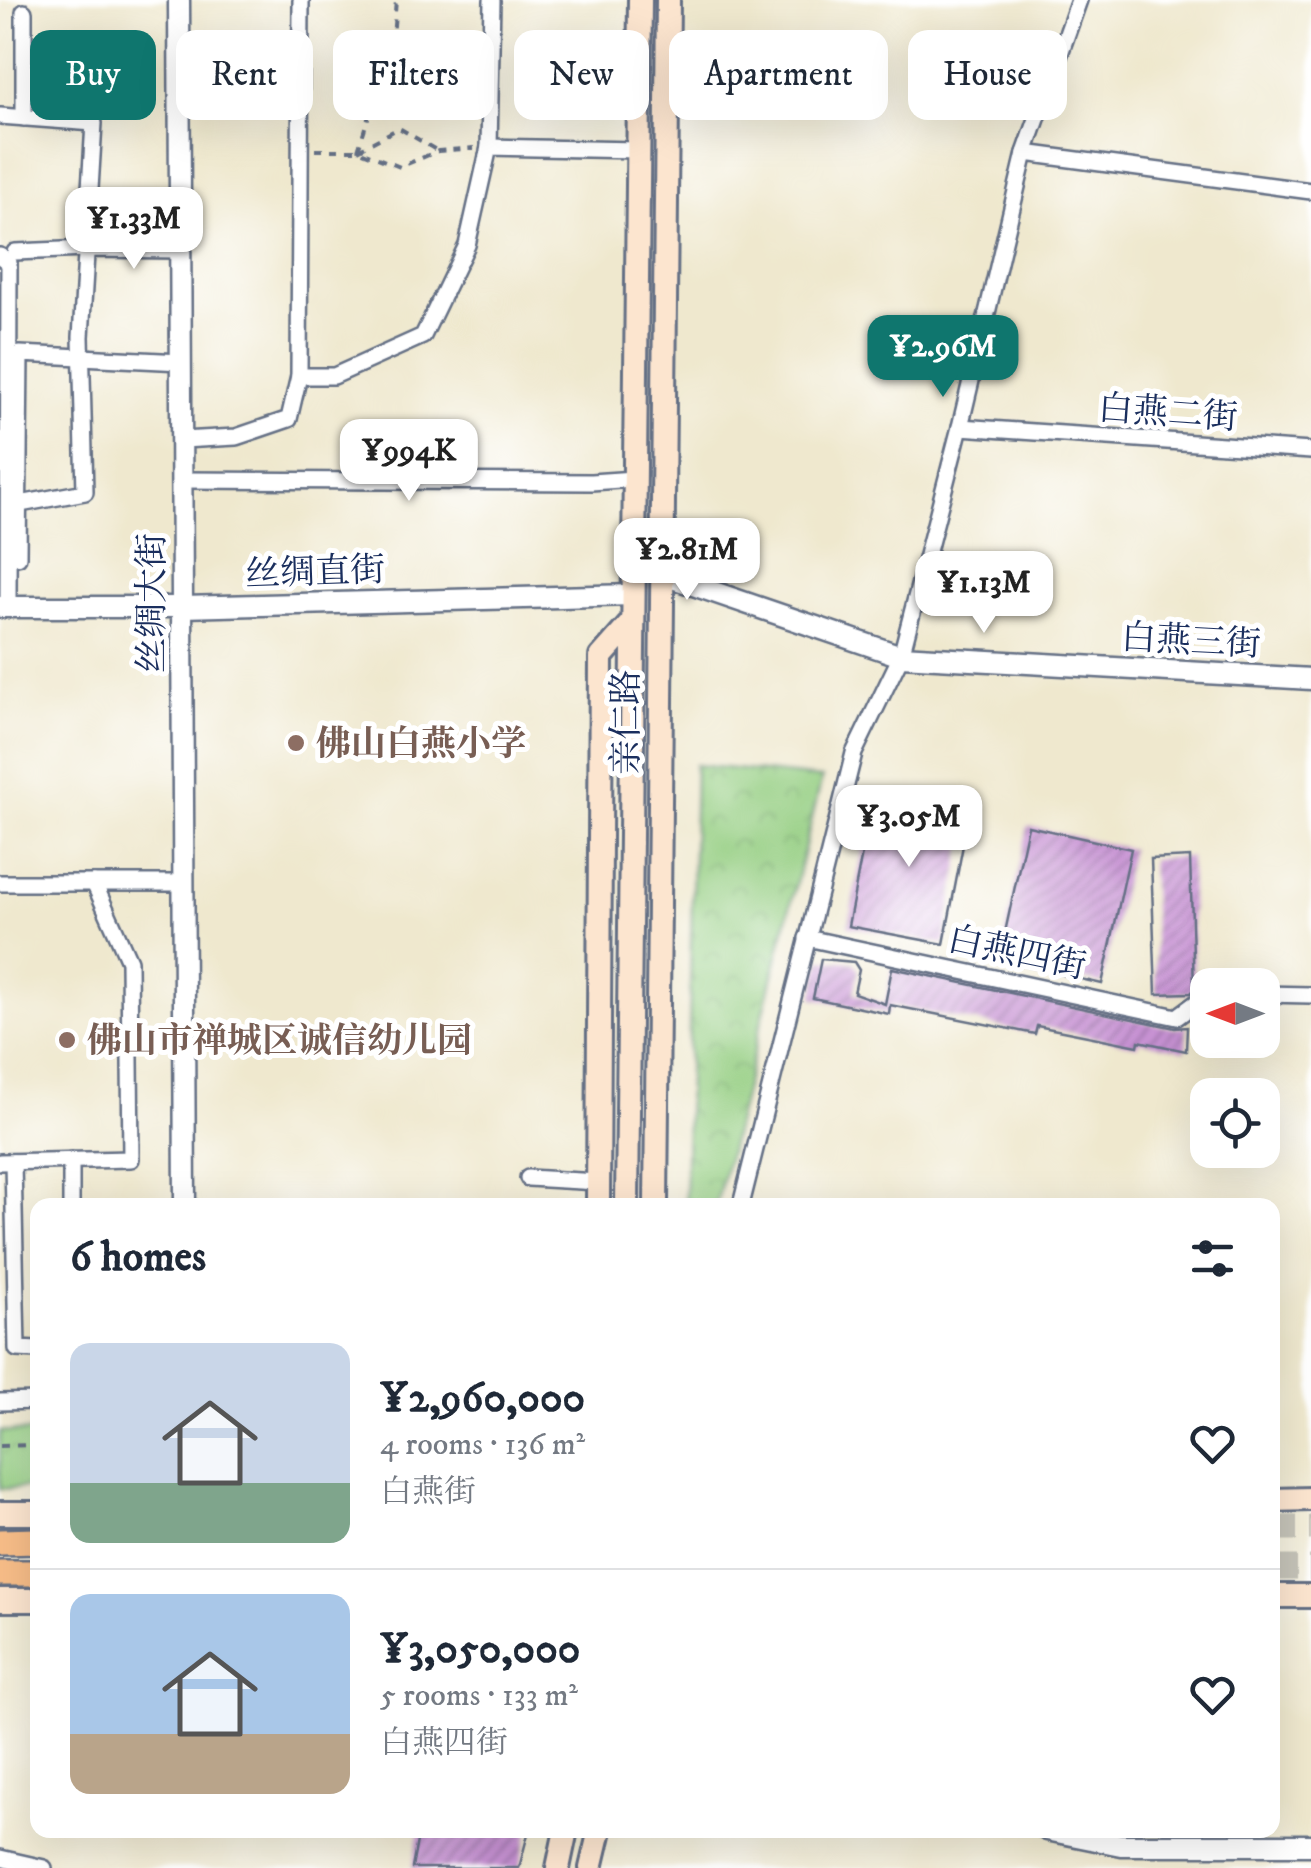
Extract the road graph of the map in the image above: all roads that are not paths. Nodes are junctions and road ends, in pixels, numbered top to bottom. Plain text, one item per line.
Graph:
1 (179, 0) edge
2 (301, 0) edge
3 (492, 0) edge
4 (640, 0) edge
5 (668, 0) edge
6 (1079, 0) edge
7 (24, 12) dead end
8 (0, 116) edge
9 (24, 118) junction
10 (489, 147) junction
11 (638, 150) junction
12 (1025, 153) junction
13 (1311, 191) edge
14 (86, 249) junction
15 (182, 250) junction
16 (8, 254) edge
17 (82, 356) junction
18 (182, 362) junction
19 (299, 376) junction
20 (960, 428) junction
21 (182, 440) junction
22 (1311, 452) edge
23 (634, 479) junction
24 (183, 480) junction
25 (20, 504) junction
26 (18, 557) dead end
27 (661, 574) junction
28 (633, 595) junction
29 (4, 607) edge
30 (183, 607) junction
31 (633, 621) junction
32 (901, 656) junction
33 (1311, 679) edge
34 (0, 883) edge
35 (94, 883) junction
36 (184, 883) junction
37 (808, 938) junction
38 (1280, 995) edge
39 (1311, 996) edge
40 (1190, 1008) edge
41 (71, 1160) junction
42 (6, 1162) edge
43 (528, 1178) dead end
44 (598, 1193) edge
45 (71, 1198) edge
46 (186, 1198) edge
47 (628, 1198) edge
48 (656, 1198) edge
49 (743, 1198) edge
50 (30, 1350) edge
51 (30, 1401) edge
52 (0, 1402) edge
53 (1311, 1499) edge
54 (1280, 1500) edge
55 (0, 1514) edge
56 (30, 1514) edge
57 (0, 1542) edge
58 (30, 1542) edge
59 (30, 1573) edge
60 (0, 1574) edge
61 (1280, 1596) edge
62 (1311, 1596) edge
63 (0, 1600) edge
64 (30, 1600) edge
65 (564, 1838) edge
66 (598, 1838) edge
67 (1084, 1838) edge
68 (1311, 1845) edge
69 (0, 1858) edge
70 (44, 1868) edge
71 (558, 1868) edge
72 (591, 1868) edge

1 - 15 street, 丝绸大街
2 - 19 street
3 - 10 street
4 - 11 main road, 亲仁路
5 - 27 main road, 亲仁路
6 - 12 street
7 - 9 street
8 - 9 street
9 - 14 street
10 - 11 street
10 - 19 street
11 - 23 main road, 亲仁路
12 - 13 street
12 - 20 street
14 - 15 street
14 - 16 street
14 - 17 street
15 - 18 street, 丝绸大街
16 - 29 street
17 - 18 street
17 - 25 street
17 - 25 street
18 - 21 street, 丝绸大街
19 - 21 street
20 - 22 street, 白燕二街
20 - 32 street
21 - 24 street, 丝绸大街
23 - 24 street
23 - 28 main road, 亲仁路
24 - 30 street, 丝绸大街
25 - 26 street
27 - 32 street, 白燕三街
27 - 48 main road, 亲仁路
28 - 30 street, 丝绸直街
28 - 31 main road, 亲仁路
29 - 30 street, 丝绸直街
30 - 36 street, 丝绸大街
31 - 44 main road
31 - 47 main road, 亲仁路
32 - 33 street, 白燕三街
32 - 37 street
34 - 35 street
35 - 36 street
35 - 41 street
36 - 46 street, 丝绸大街
37 - 40 street, 白燕四街
37 - 49 street
38 - 39 street
41 - 42 street
41 - 45 street
42 - 50 street
43 - 44 street
51 - 52 street
53 - 54 main road
55 - 56 main road
57 - 58 highway
59 - 60 highway
61 - 62 main road
63 - 64 main road
65 - 71 main road
66 - 72 main road
67 - 68 street
69 - 70 street

